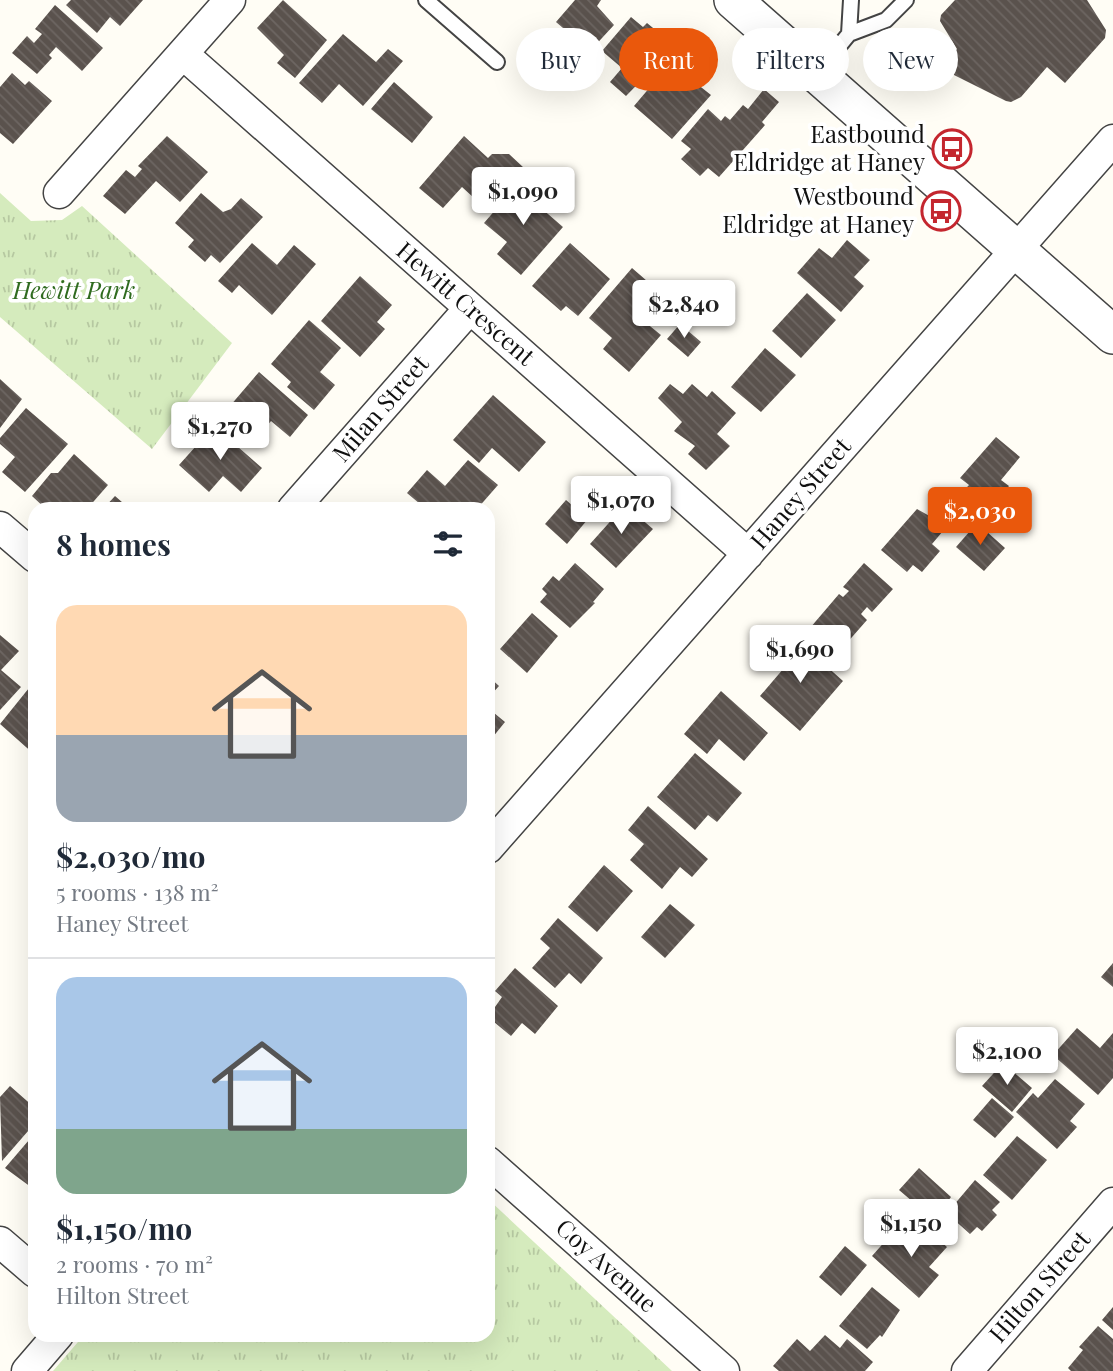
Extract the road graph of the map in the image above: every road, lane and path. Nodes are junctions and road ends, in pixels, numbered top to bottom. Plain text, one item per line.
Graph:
1 (230, 0) edge
2 (426, 0) edge
3 (733, 0) edge
4 (851, 0) edge
5 (906, 0) edge
6 (764, 28) edge
7 (849, 34) joint
8 (183, 54) junction
9 (497, 62) dead end
10 (835, 91) edge
11 (1113, 140) edge
12 (59, 193) dead end
13 (1016, 250) junction
14 (470, 308) junction
15 (1113, 335) edge
16 (299, 502) edge
17 (0, 527) edge
18 (28, 551) edge
19 (748, 554) junction
20 (495, 840) edge
21 (495, 1168) edge
22 (1113, 1203) edge
23 (0, 1242) edge
24 (28, 1266) edge
25 (52, 1342) edge
26 (27, 1371) edge
27 (724, 1371) edge
28 (967, 1371) edge

1 - 8 street
2 - 9 lane
3 - 6 street
4 - 7 lane
5 - 7 lane
8 - 12 street
8 - 14 street, Hewitt Crescent
10 - 13 street
11 - 13 street, Haney Street
13 - 15 street
13 - 19 street, Haney Street
14 - 16 street, Milan Street
14 - 19 street, Hewitt Crescent
17 - 18 street
19 - 20 street, Haney Street
21 - 27 street, Coy Avenue
22 - 28 street, Hilton Street
23 - 24 street
25 - 26 street

